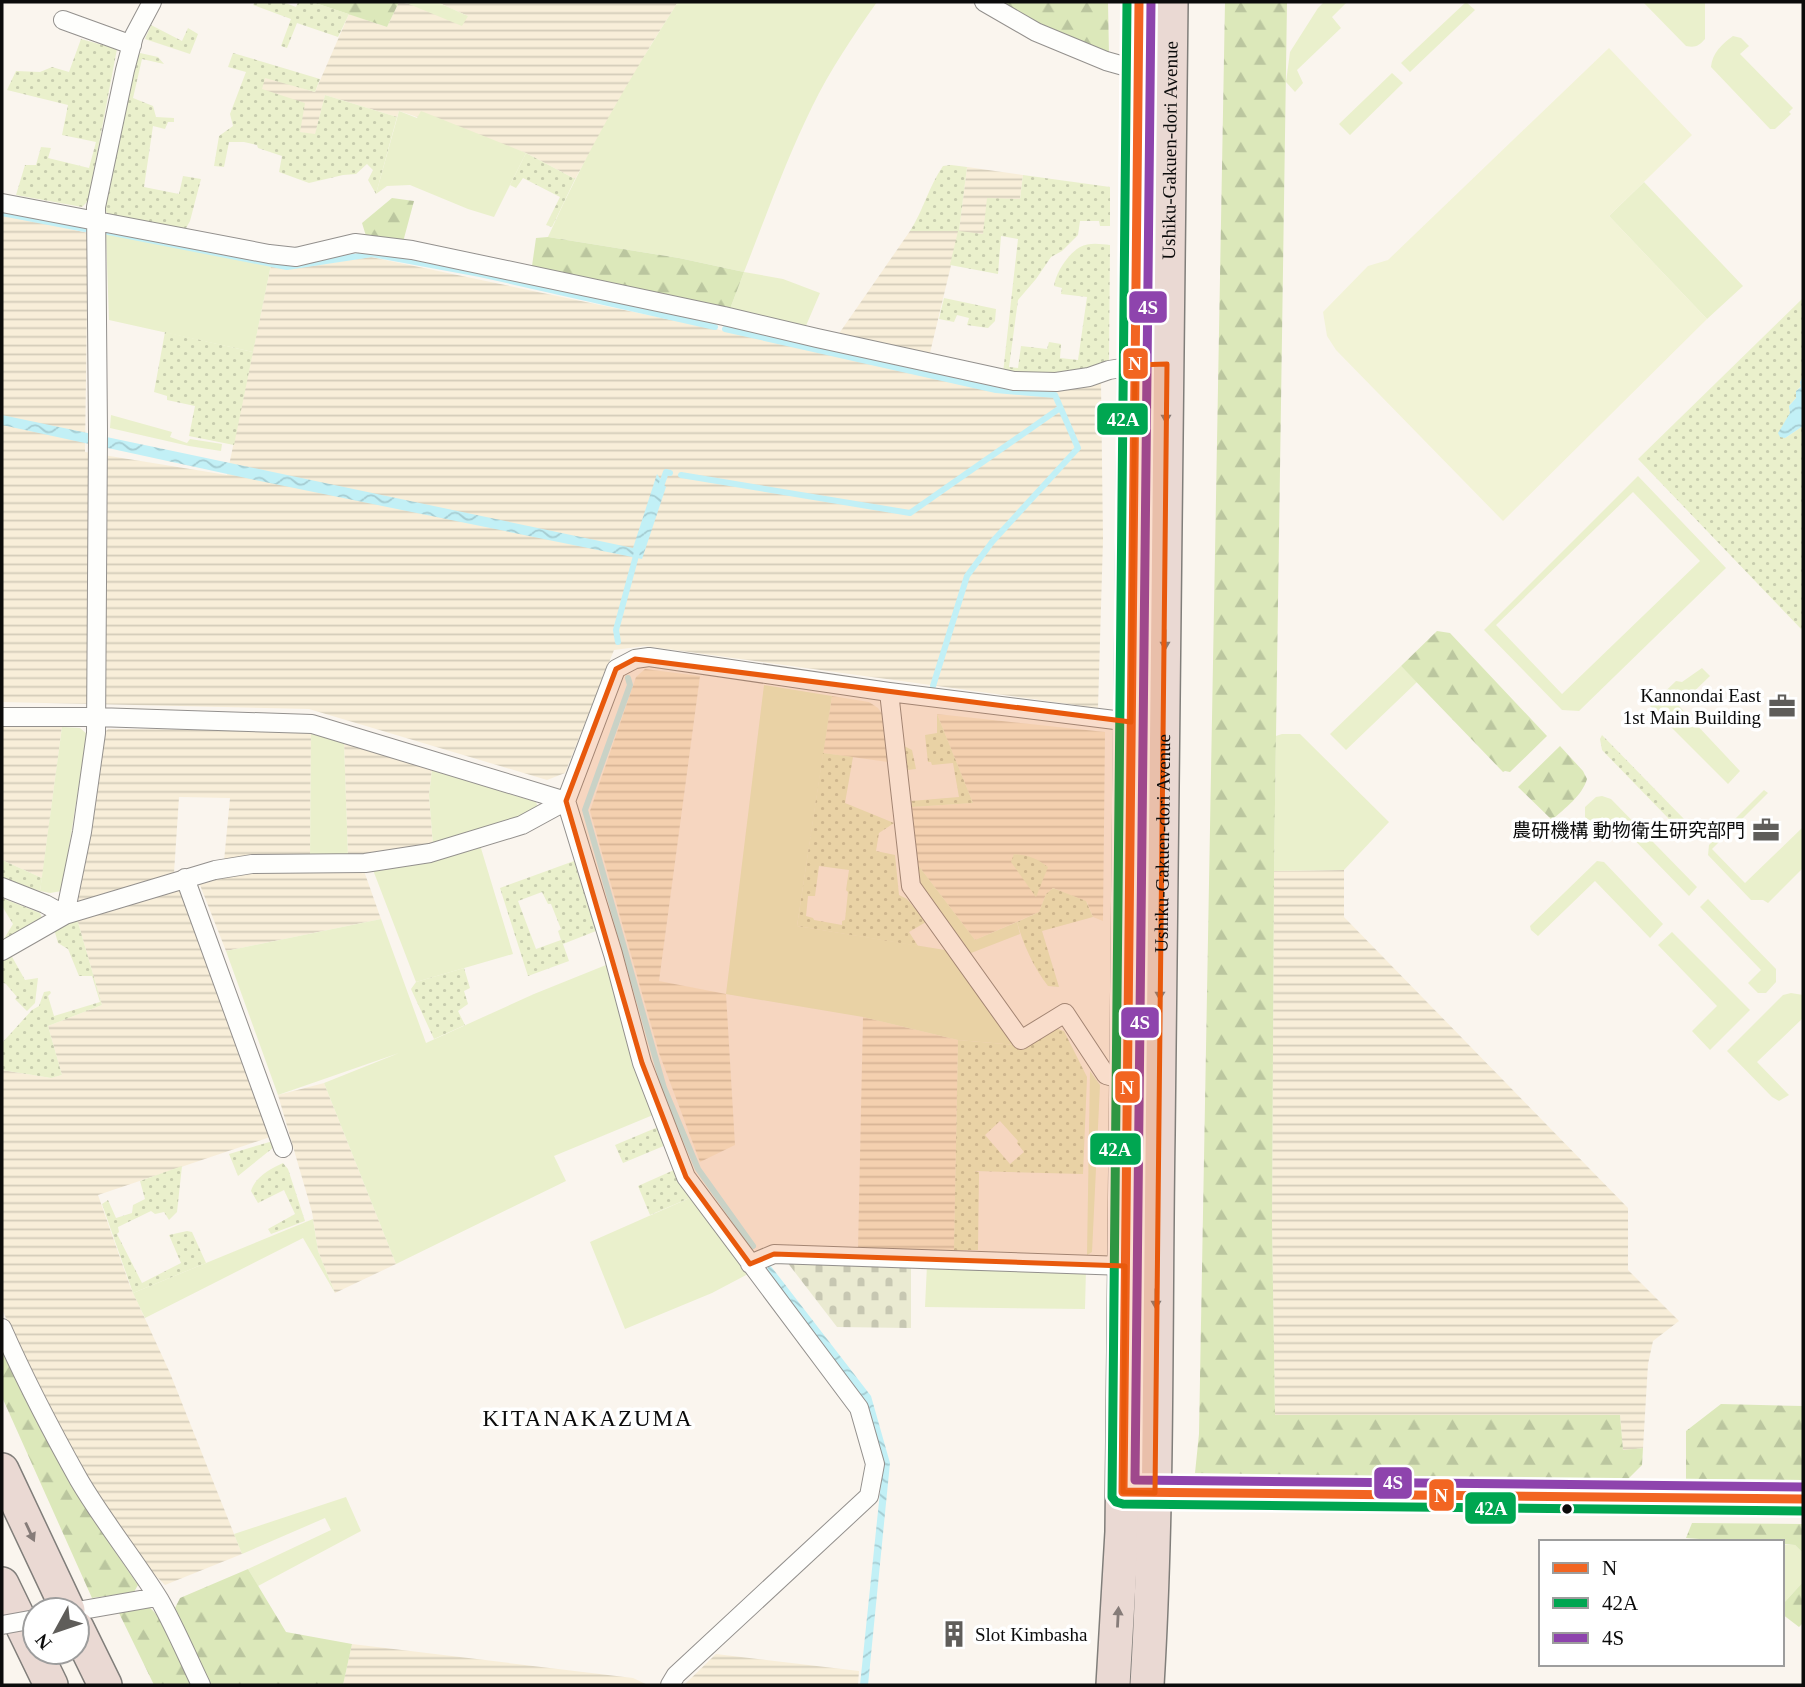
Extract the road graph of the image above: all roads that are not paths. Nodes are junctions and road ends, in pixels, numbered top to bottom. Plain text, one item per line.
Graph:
1 (152, 2) edge
2 (984, 2) edge
3 (1139, 2) edge
4 (1171, 2) edge
5 (63, 20) dead end
6 (132, 46) junction
7 (1138, 69) junction
8 (2, 203) edge
9 (96, 220) junction
10 (1151, 365) junction
11 (889, 692) junction
12 (2, 717) edge
13 (96, 717) junction
14 (1131, 722) junction
15 (566, 801) junction
16 (185, 878) junction
17 (2, 887) edge
18 (65, 915) junction
19 (2, 951) edge
20 (1127, 1081) junction
21 (283, 1148) dead end
22 (750, 1264) junction
23 (1125, 1266) junction
24 (2, 1328) edge
25 (2, 1470) edge
26 (1123, 1492) junction
27 (1155, 1493) junction
28 (1803, 1499) edge
29 (2, 1584) edge
30 (61, 1596) edge
31 (157, 1597) junction
32 (91, 1608) edge
33 (21, 1622) edge
34 (2, 1625) edge
35 (91, 1656) edge
36 (51, 1685) edge
37 (105, 1685) edge
38 (201, 1685) edge
39 (670, 1685) edge
40 (1113, 1685) edge
41 (1147, 1685) edge

1 - 6 street
2 - 7 street
3 - 7 highway, Ushiku-Gakuen-dori Avenue
4 - 10 highway, Ushiku-Gakuen-dori Avenue
5 - 6 street
6 - 9 street
7 - 10 highway, Ushiku-Gakuen-dori Avenue
8 - 9 street
9 - 10 street
9 - 13 street
10 - 14 highway, Ushiku-Gakuen-dori Avenue
10 -> 27 highway, Ushiku-Gakuen-dori Avenue
11 - 14 street
11 - 15 street
11 - 20 street
12 - 13 street
13 - 15 street
13 - 18 street
14 - 20 highway, Ushiku-Gakuen-dori Avenue
15 - 16 street
15 - 22 street
16 - 18 street
16 - 21 street
17 - 18 street
18 - 19 street
20 - 23 highway, Ushiku-Gakuen-dori Avenue
22 - 23 street
22 - 39 street
23 - 26 highway, Ushiku-Gakuen-dori Avenue
24 - 31 street
25 -> 30 highway
26 - 27 street
40 -> 26 highway, Ushiku-Gakuen-dori Avenue
27 - 28 street
27 - 41 highway, Ushiku-Gakuen-dori Avenue
29 - 36 highway
31 - 32 street
31 - 38 street
33 - 34 street, bridge
35 - 37 highway

